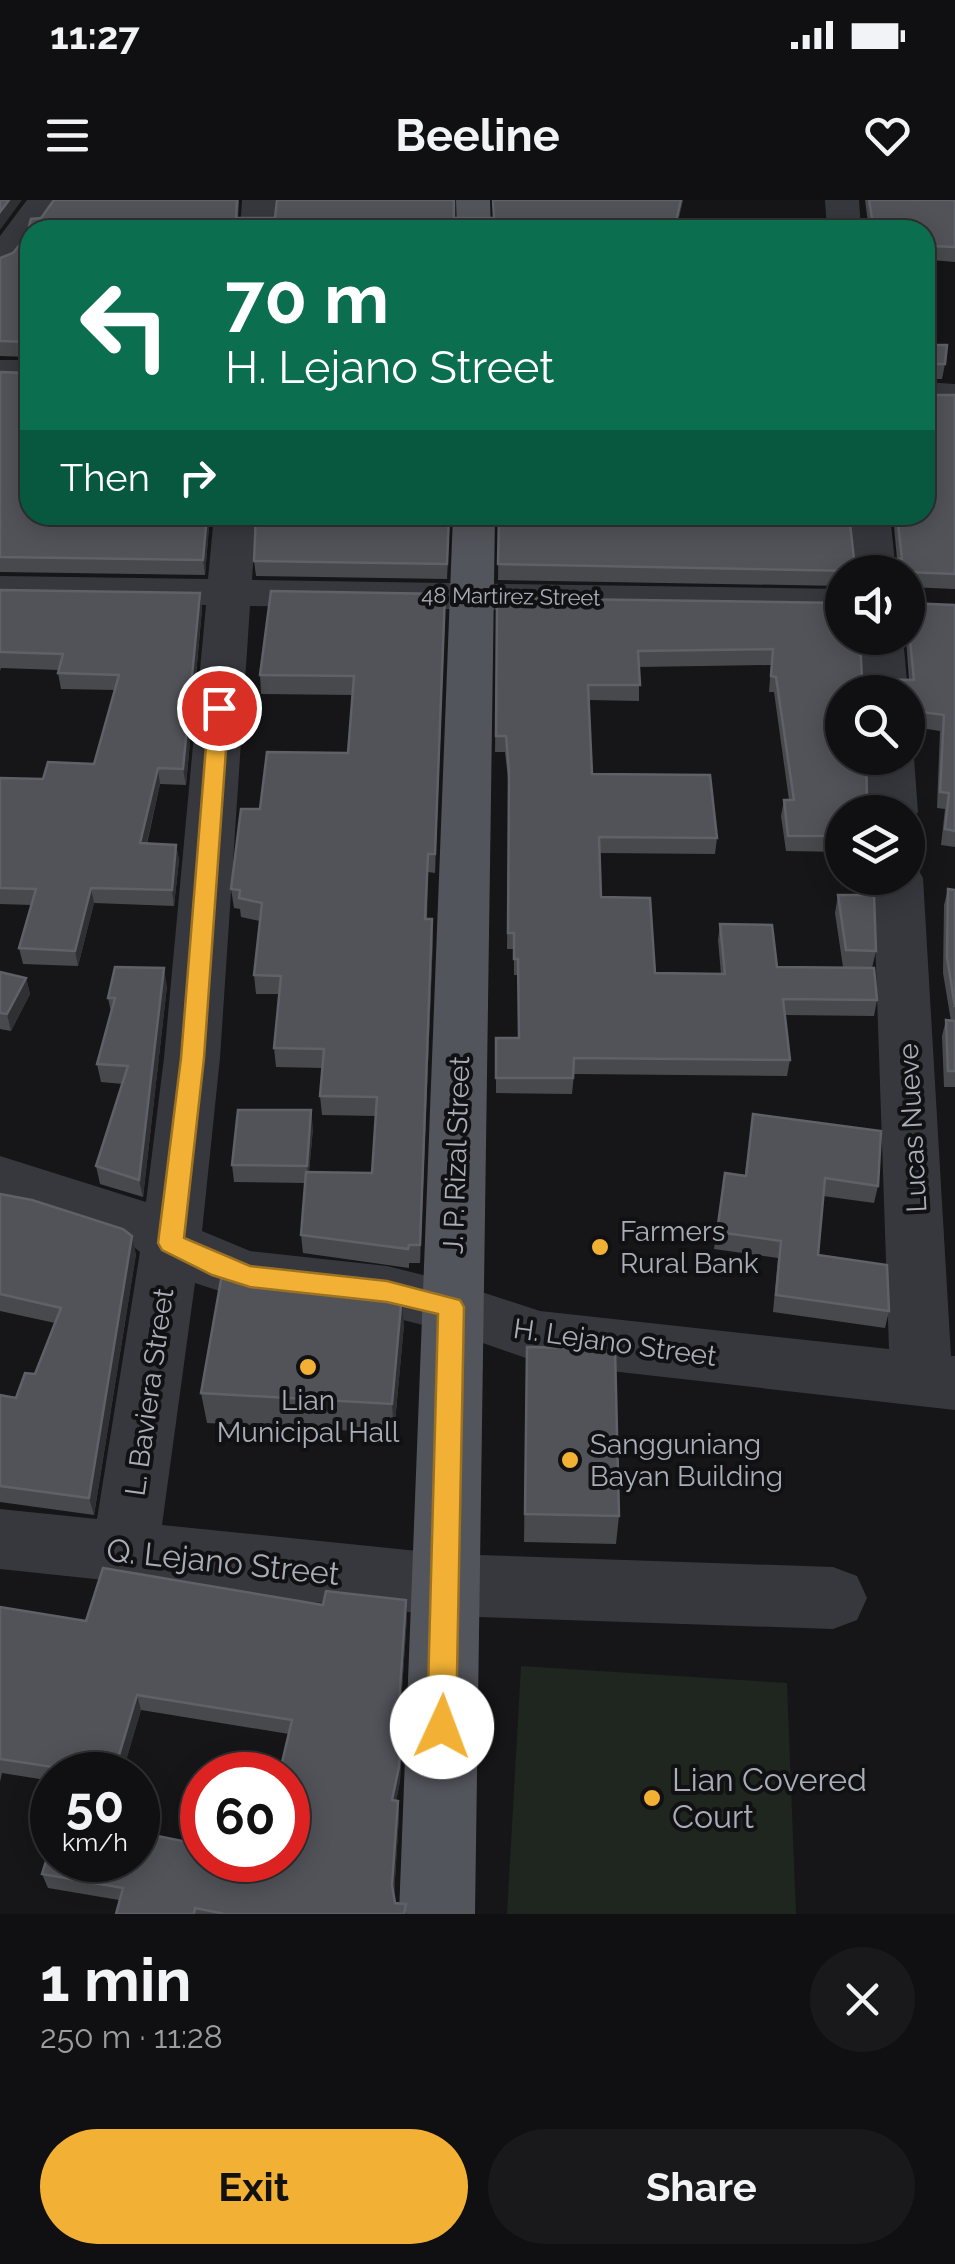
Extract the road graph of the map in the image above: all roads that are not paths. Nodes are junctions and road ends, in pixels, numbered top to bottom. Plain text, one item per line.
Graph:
1 (20, 233) edge
2 (0, 260) edge
3 (234, 525) edge
4 (474, 525) edge
5 (870, 525) edge
6 (874, 555) edge
7 (0, 589) edge
8 (228, 592) junction
9 (473, 594) junction
10 (825, 602) edge
11 (899, 895) edge
12 (0, 1180) edge
13 (171, 1243) junction
14 (451, 1307) junction
15 (938, 1381) edge
16 (0, 1540) edge
17 (125, 1552) junction
18 (447, 1585) junction
19 (833, 1598) dead end
20 (436, 1914) edge

1 - 2 street
3 - 8 street, L. Baviera Street
4 - 9 main road, J. P. Rizal Street
5 - 6 street
7 - 8 street, 48 Martirez Street
8 - 9 street, 48 Martirez Street
8 - 13 street, L. Baviera Street
9 - 10 street, 48 Martirez Street
9 - 14 main road, J. P. Rizal Street
11 - 15 street, Lucas Nueve
12 - 13 street, H. Lejano Street
13 - 14 street, H. Lejano Street
13 - 17 street, L. Baviera Street
14 - 15 street, H. Lejano Street
14 - 18 main road, J. P. Rizal Street
16 - 17 street, Q. Lejano Street
17 - 18 street, Q. Lejano Street
18 - 19 street, Q. Lejano Street
18 - 20 main road, J. P. Rizal Street

